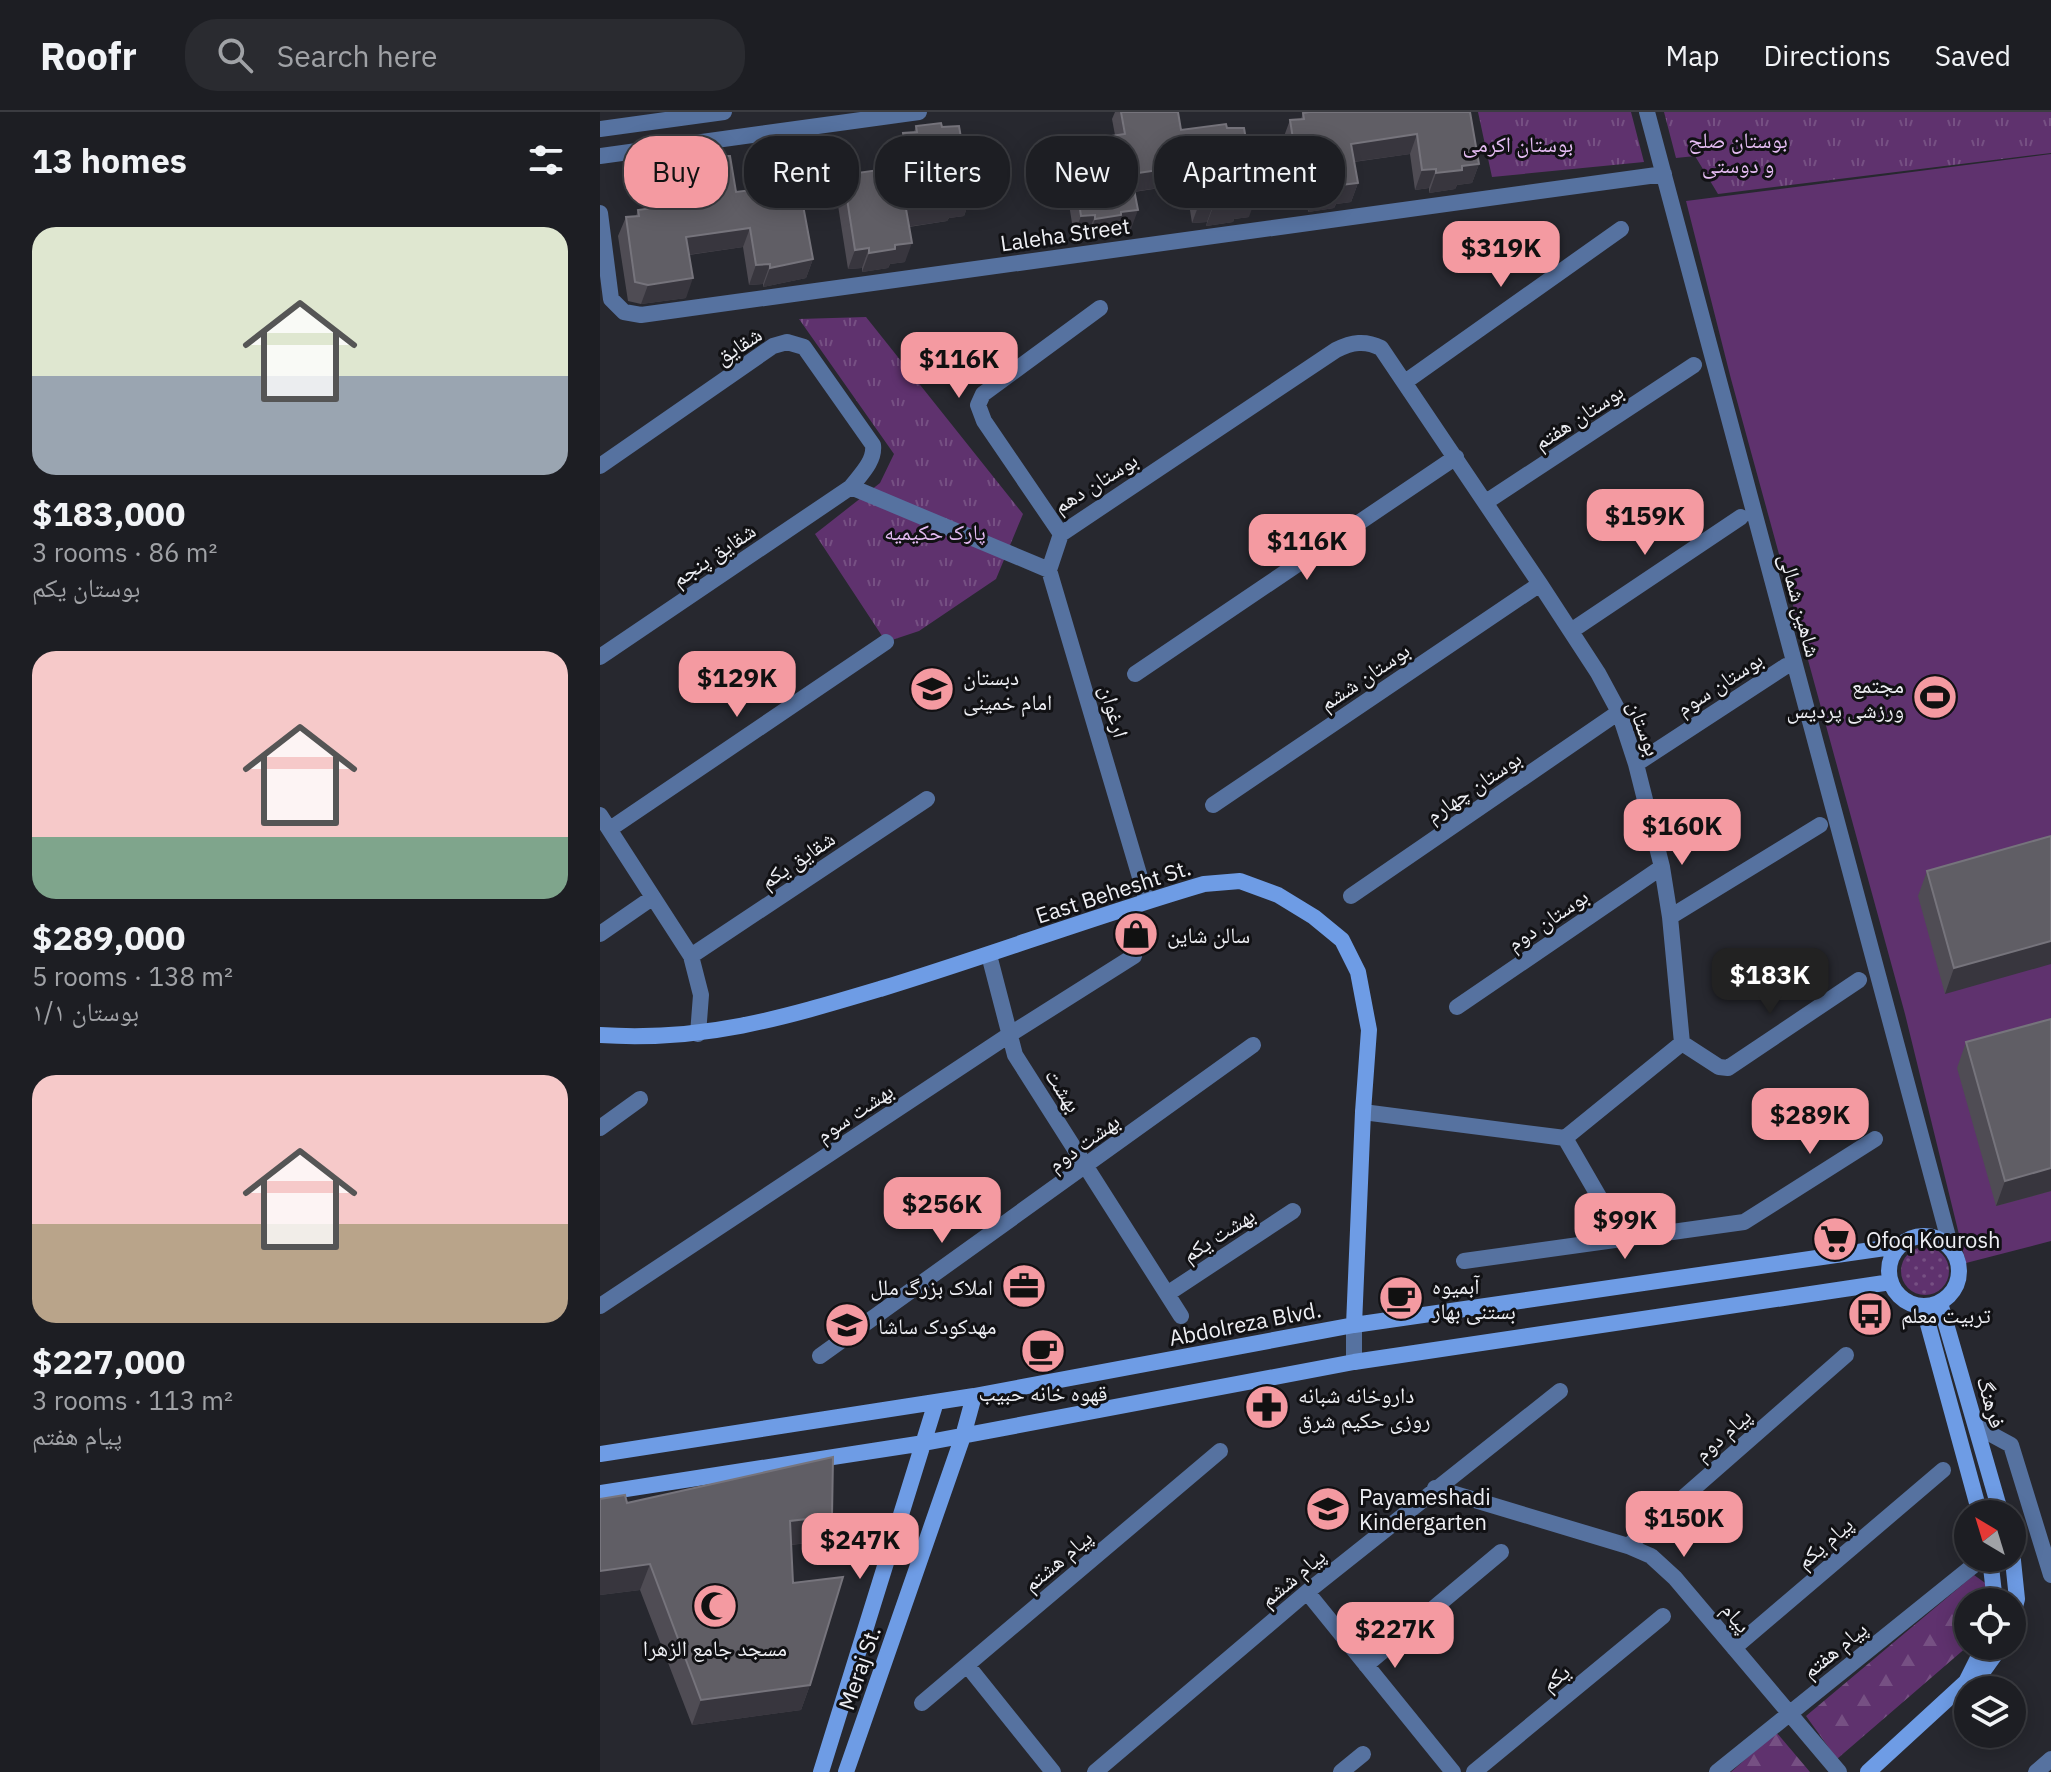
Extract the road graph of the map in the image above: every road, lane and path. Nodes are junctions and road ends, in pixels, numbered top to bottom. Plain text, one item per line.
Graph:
1 (724, 112) edge
2 (919, 112) edge
3 (1647, 112) edge
4 (854, 116) edge
5 (600, 129) edge
6 (600, 156) edge
7 (1664, 174) junction
8 (600, 213) edge
9 (1621, 229) dead end
10 (1100, 308) dead end
11 (1694, 365) dead end
12 (1405, 382) junction
13 (1456, 457) junction
14 (600, 466) edge
15 (851, 487) junction
16 (1486, 502) junction
17 (1741, 517) dead end
18 (1061, 534) junction
19 (1049, 570) junction
20 (1540, 584) junction
21 (1571, 631) junction
22 (886, 642) dead end
23 (600, 657) edge
24 (1786, 666) dead end
25 (1135, 674) dead end
26 (1619, 712) junction
27 (1636, 764) junction
28 (927, 799) dead end
29 (1213, 805) dead end
30 (605, 822) edge
31 (1820, 825) dead end
32 (1662, 867) junction
33 (1351, 896) dead end
34 (652, 898) junction
35 (1147, 901) junction
36 (1670, 917) junction
37 (600, 934) edge
38 (989, 955) junction
39 (691, 956) junction
40 (1134, 956) dead end
41 (1859, 980) dead end
42 (1457, 1007) dead end
43 (698, 1034) junction
44 (600, 1035) edge
45 (1009, 1035) junction
46 (1682, 1043) junction
47 (1253, 1045) dead end
48 (640, 1099) dead end
49 (1363, 1112) junction
50 (600, 1128) edge
51 (1565, 1138) junction
52 (1875, 1139) dead end
53 (1087, 1166) junction
54 (1293, 1211) dead end
55 (1624, 1240) junction
56 (1899, 1246) junction
57 (1951, 1248) junction
58 (1464, 1261) dead end
59 (1891, 1282) junction
60 (1167, 1294) junction
61 (1940, 1303) junction
62 (600, 1306) edge
63 (1923, 1306) junction
64 (1181, 1316) dead end
65 (1354, 1325) junction
66 (1846, 1355) dead end
67 (820, 1356) dead end
68 (1354, 1362) junction
69 (1560, 1391) dead end
70 (974, 1396) junction
71 (936, 1402) junction
72 (1976, 1426) junction
73 (963, 1436) junction
74 (924, 1443) junction
75 (1220, 1451) dead end
76 (600, 1454) edge
77 (1943, 1470) dead end
78 (1435, 1488) junction
79 (600, 1493) edge
80 (1976, 1500) edge
81 (1997, 1500) edge
82 (1628, 1546) junction
83 (1501, 1552) dead end
84 (1970, 1572) edge
85 (2051, 1575) edge
86 (1307, 1592) junction
87 (1663, 1616) dead end
88 (1734, 1648) junction
89 (1989, 1660) edge
90 (967, 1665) junction
91 (1366, 1665) junction
92 (1976, 1676) edge
93 (1954, 1696) edge
94 (922, 1703) dead end
95 (1790, 1712) junction
96 (1363, 1754) dead end
97 (2051, 1759) edge
98 (821, 1772) edge
99 (846, 1772) edge
100 (1053, 1772) edge
101 (1095, 1772) edge
102 (1341, 1772) edge
103 (1453, 1772) edge
104 (1474, 1772) edge
105 (1717, 1772) edge
106 (1839, 1772) edge
107 (1868, 1772) edge
108 (2036, 1772) edge

1 - 5 street
2 - 4 street
3 - 7 street, شاهین شمالی
4 - 6 street
7 - 8 street, Laleha Street
7 - 57 street, شاهین شمالی
9 - 12 street
10 - 18 street, بوستان دهم
11 - 16 street, بوستان هفتم
12 - 13 street, بوستان
12 - 18 street, بوستان دهم
13 - 16 street, بوستان
13 - 25 street
14 - 15 street, شقایق
15 - 19 street
15 - 23 street, شقایق پنجم
16 - 20 street, بوستان
17 - 21 street
18 - 19 street
19 - 35 street, ارغوان
20 - 21 street, بوستان
20 - 29 street, بوستان ششم
21 - 26 street, بوستان
22 - 30 street
24 - 27 street, بوستان سوم
26 - 27 street, بوستان
26 - 33 street, بوستان چهارم
27 - 32 street, بوستان
28 - 39 street, شقایق یکم
30 - 34 street
31 - 36 street
32 - 36 street, بوستان
32 - 42 street, بوستان دوم
34 - 37 street
34 - 39 street
35 - 38 main road, East Behesht St.
35 - 49 main road, East Behesht St.
36 - 46 street, بوستان
38 - 43 main road, East Behesht St.
38 - 45 street, بهشت
39 - 43 street
40 - 45 street, بهشت سوم
41 - 46 street
43 - 44 main road, East Behesht St.
45 - 53 street, بهشت
45 - 62 street, بهشت سوم
46 - 51 street
47 - 53 street, بهشت دوم
48 - 50 street
49 - 51 street
49 - 65 main road, East Behesht St.
51 - 55 street
52 - 55 street
53 - 60 street, بهشت
53 - 67 street, بهشت دوم
54 - 60 street, بهشت یکم
55 - 58 street
56 - 57 main road
56 - 59 main road
56 - 65 main road, Abdolreza Blvd.
57 - 61 main road
59 - 63 main road
59 - 68 main road
60 - 64 street, بهشت
61 - 63 main road
61 - 72 main road, فرهنگ
63 - 80 main road, فرهنگ
65 - 68 street
65 - 70 main road, Abdolreza Blvd.
66 - 82 street, پیام دوم
68 - 73 main road
69 - 78 street, پیام ششم
70 - 71 main road, Abdolreza Blvd.
70 - 73 main road, Meraj St.
71 - 74 main road, Meraj St.
71 - 76 main road, Abdolreza Blvd.
72 - 81 main road, فرهنگ
72 - 85 street
73 - 74 main road
73 - 99 main road, Meraj St.
74 - 79 main road
74 - 98 main road, Meraj St.
75 - 90 street, پیام هشتم
77 - 88 street, پیام یکم
78 - 82 street, پیام
78 - 86 street, پیام ششم
82 - 88 street, پیام
83 - 91 street
84 - 95 street, پیام هفتم
86 - 91 street
86 - 101 street, پیام ششم
87 - 104 street, یکم
88 - 95 street, پیام
89 - 92 main road
90 - 94 street, پیام هشتم
90 - 100 street
91 - 103 street
93 - 107 main road
95 - 105 street, پیام هفتم
95 - 106 street, پیام
96 - 102 street
97 - 108 street

